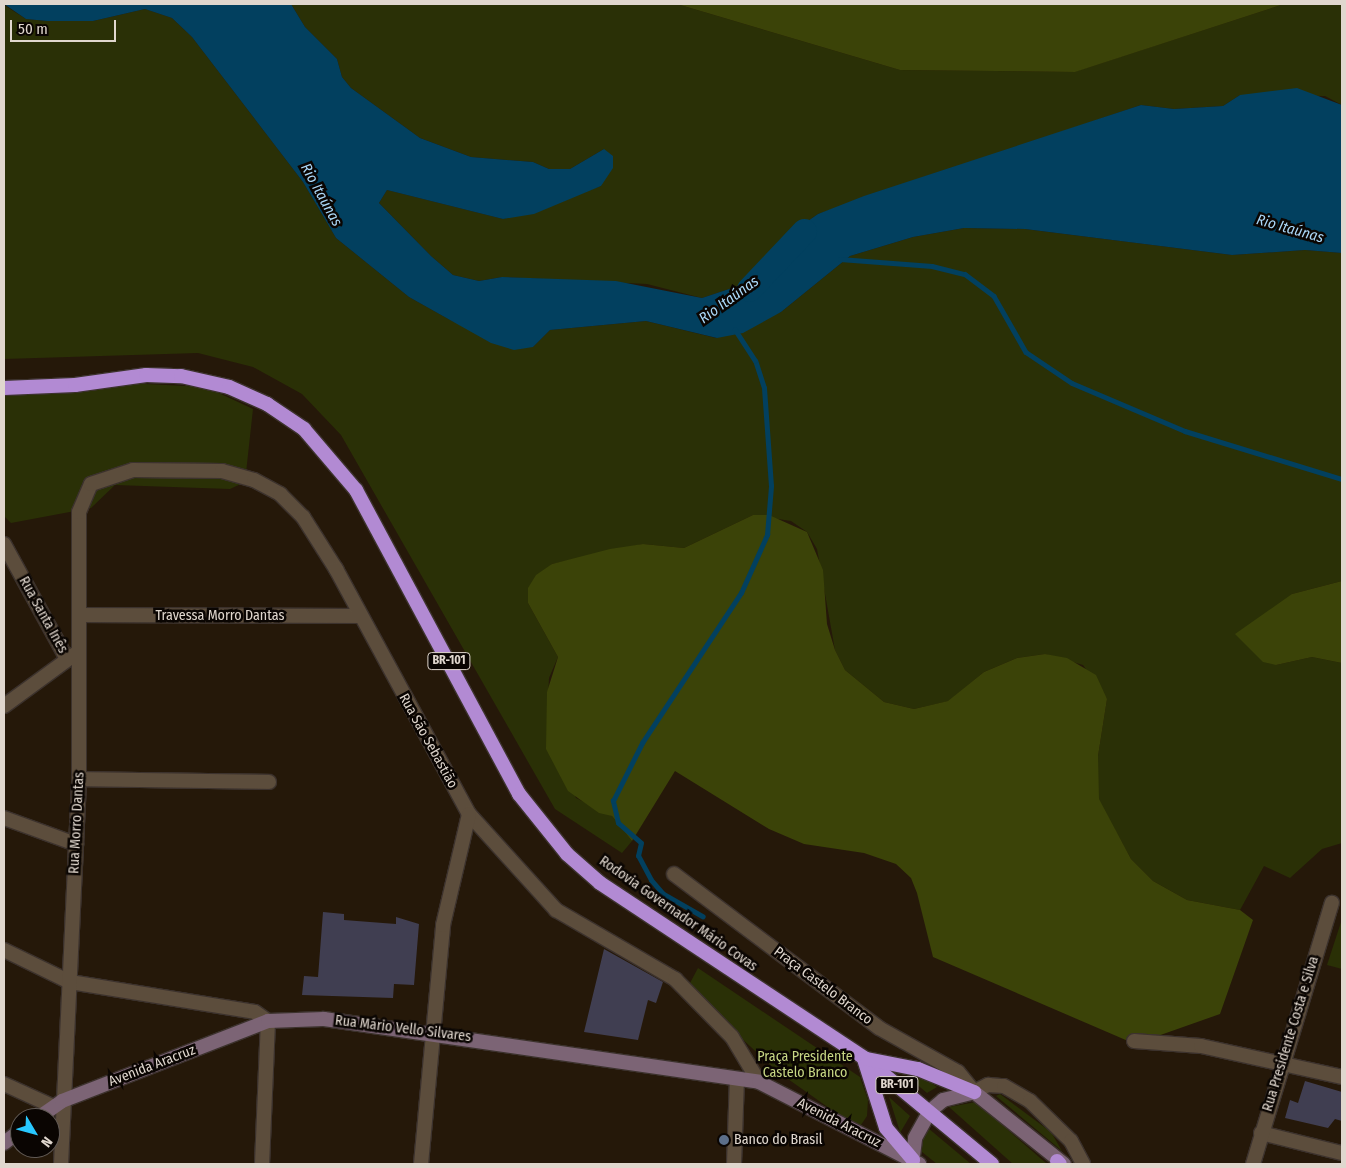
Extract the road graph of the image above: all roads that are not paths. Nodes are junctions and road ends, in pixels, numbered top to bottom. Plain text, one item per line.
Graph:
1 (4, 388) edge
2 (91, 484) joint
3 (4, 544) edge
4 (79, 615) junction
5 (361, 616) junction
6 (80, 650) junction
7 (67, 659) junction
8 (4, 706) edge
9 (79, 779) junction
10 (269, 782) dead end
11 (469, 814) junction
12 (4, 818) edge
13 (76, 844) junction
14 (674, 874) dead end
15 (1332, 903) dead end
16 (4, 950) edge
17 (70, 982) junction
18 (268, 1021) junction
19 (430, 1031) junction
20 (1134, 1041) dead end
21 (864, 1058) junction
22 (1281, 1062) junction
23 (1342, 1077) edge
24 (737, 1080) junction
25 (759, 1082) junction
26 (4, 1084) edge
27 (974, 1092) junction
28 (58, 1104) junction
29 (52, 1108) edge
30 (930, 1111) junction
31 (1261, 1133) junction
32 (1342, 1153) edge
33 (915, 1163) edge
34 (1060, 1163) edge
35 (61, 1164) edge
36 (262, 1164) edge
37 (421, 1164) edge
38 (734, 1164) edge
39 (899, 1164) edge
40 (992, 1164) edge
41 (1083, 1164) edge
42 (1253, 1164) edge

1 - 21 highway, Rodovia Governador Mário Covas / BR-101
2 - 4 street, Rua Morro Dantas
2 - 5 street, Rua São Sebastião
3 - 7 street, Rua Santa Inês
4 - 5 street, Travessa Morro Dantas
4 - 6 street, Rua Morro Dantas
5 - 11 street, Rua São Sebastião
6 - 7 street
6 - 9 street, Rua Morro Dantas
7 - 8 street
9 - 10 street
9 - 13 street, Rua Morro Dantas
11 - 19 street
11 - 25 street, Rua São Sebastião
12 - 13 street
13 - 17 street, Rua Morro Dantas
14 - 27 street, Praça Castelo Branco
15 - 22 street, Rua Presidente Costa e Silva
16 - 17 street, Rua Mário Vello Silvares
17 - 18 street, Rua Mário Vello Silvares
17 - 28 street, Rua Morro Dantas
18 - 19 main road, Rua Mário Vello Silvares
18 - 28 main road, Avenida Aracruz
18 - 36 street
19 - 24 main road, Rua Mário Vello Silvares
19 - 37 street
20 - 22 street
21 - 27 highway
21 - 30 highway, Rodovia Governador Mário Covas / BR-101
21 - 33 highway
22 - 23 street
22 - 31 street, Rua Presidente Costa e Silva
24 - 25 main road, Avenida Aracruz
24 - 38 street
25 - 33 main road, Avenida Aracruz
26 - 28 street
27 - 30 main road
27 - 34 main road, Praça Castelo Branco
27 - 41 street
28 - 29 main road, Avenida Aracruz
28 - 35 street, Rua Morro Dantas
30 - 33 main road
30 - 40 highway, Rodovia Governador Mário Covas / BR-101
31 - 32 street
31 - 42 street, Rua Presidente Costa e Silva
33 - 39 street

